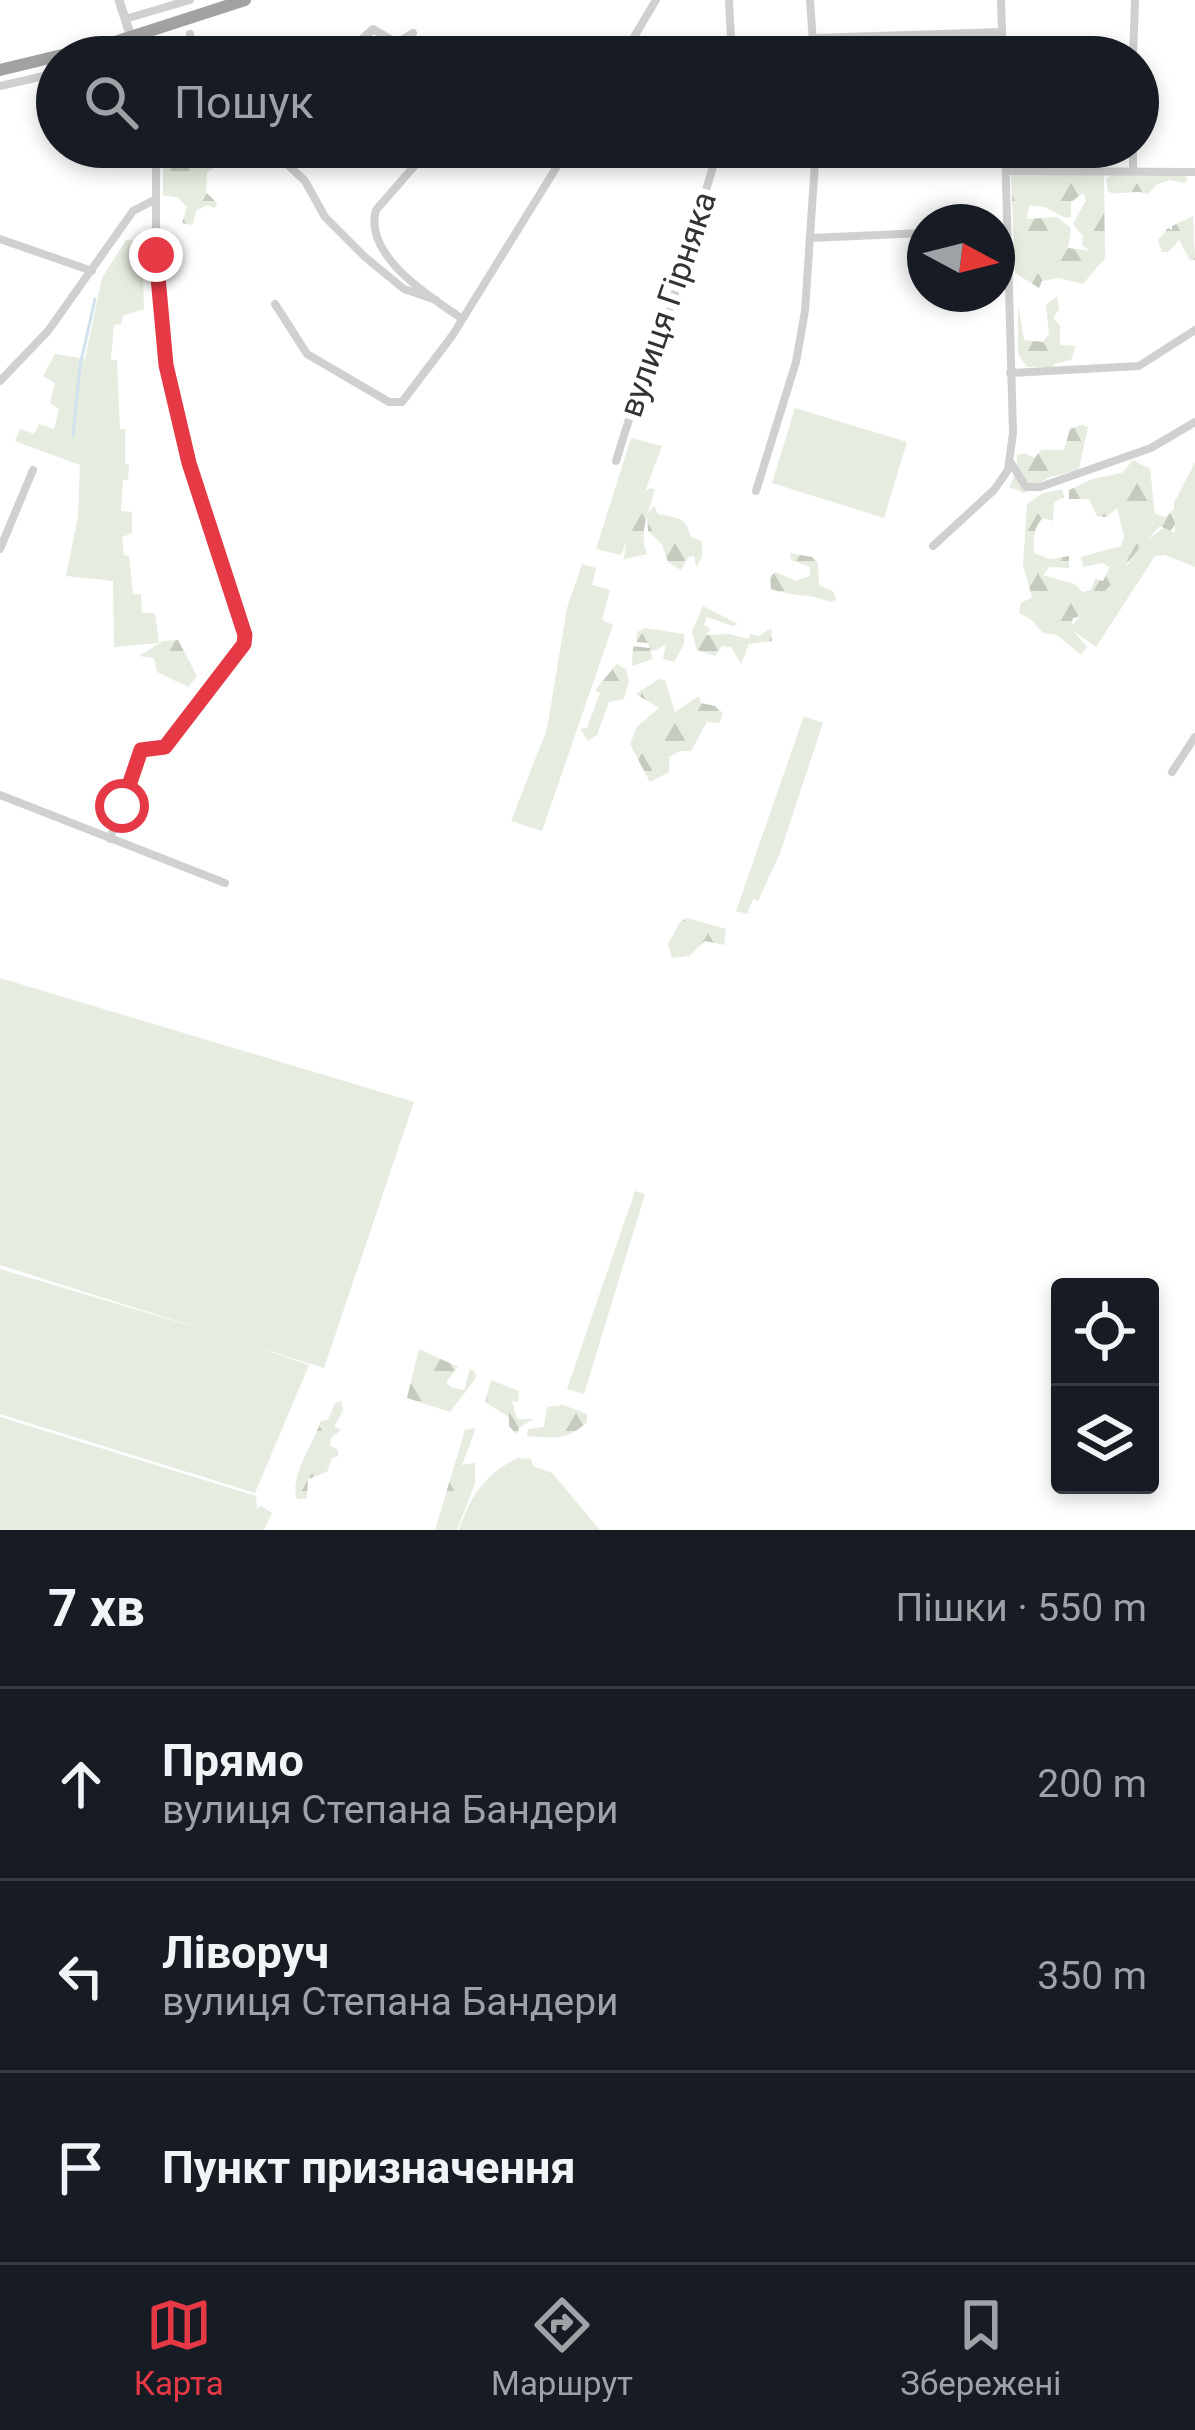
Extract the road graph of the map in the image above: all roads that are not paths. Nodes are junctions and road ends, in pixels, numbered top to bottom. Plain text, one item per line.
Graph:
1 (119, 0) edge
2 (190, 0) edge
3 (245, 0) edge
4 (656, 0) edge
5 (729, 0) edge
6 (810, 0) edge
7 (1000, 0) edge
8 (1135, 0) edge
9 (124, 19) junction
10 (1002, 32) junction
11 (412, 33) dead end
12 (131, 36) edge
13 (134, 36) edge
14 (408, 36) edge
15 (635, 36) edge
16 (731, 36) edge
17 (814, 36) edge
18 (877, 36) edge
19 (1002, 36) edge
20 (1134, 36) edge
21 (36, 61) edge
22 (0, 70) edge
23 (36, 78) edge
24 (0, 86) edge
25 (155, 168) edge
26 (291, 168) edge
27 (412, 168) edge
28 (555, 168) edge
29 (712, 168) edge
30 (815, 168) edge
31 (1006, 168) edge
32 (1133, 170) joint
33 (1006, 171) junction
34 (1195, 172) edge
35 (154, 200) junction
36 (1004, 204) edge
37 (907, 234) edge
38 (810, 238) junction
39 (0, 239) edge
40 (92, 271) junction
41 (436, 300) junction
42 (275, 304) dead end
43 (1007, 312) edge
44 (461, 318) junction
45 (1195, 330) edge
46 (0, 365) edge
47 (14, 369) junction
48 (1010, 373) junction
49 (0, 381) edge
50 (1195, 422) edge
51 (616, 461) dead end
52 (1010, 462) junction
53 (33, 470) dead end
54 (756, 491) dead end
55 (933, 546) dead end
56 (0, 549) edge
57 (1195, 737) edge
58 (1172, 772) dead end
59 (0, 795) edge
60 (110, 838) junction
61 (225, 884) dead end

1 - 9 street
2 - 9 street
3 - 13 highway
4 - 15 street
5 - 16 street
6 - 17 street
7 - 10 street
8 - 20 street
9 - 12 street
10 - 18 street
10 - 19 street
11 - 14 street
21 - 22 highway
23 - 24 street
25 - 35 street
26 - 41 street
27 - 41 street
28 - 44 street
29 - 51 street, вулиця Гірняка
30 - 38 street
31 - 33 street
32 - 33 street
32 - 34 street
33 - 36 street
35 - 40 street
35 - 60 street
37 - 38 street
38 - 54 street
39 - 40 street
40 - 47 street
41 - 44 street
42 - 44 street
43 - 48 street
45 - 48 street
46 - 47 street
47 - 49 street
48 - 52 street
50 - 52 street
52 - 55 street
53 - 56 street
57 - 58 street
59 - 60 street
60 - 61 street

